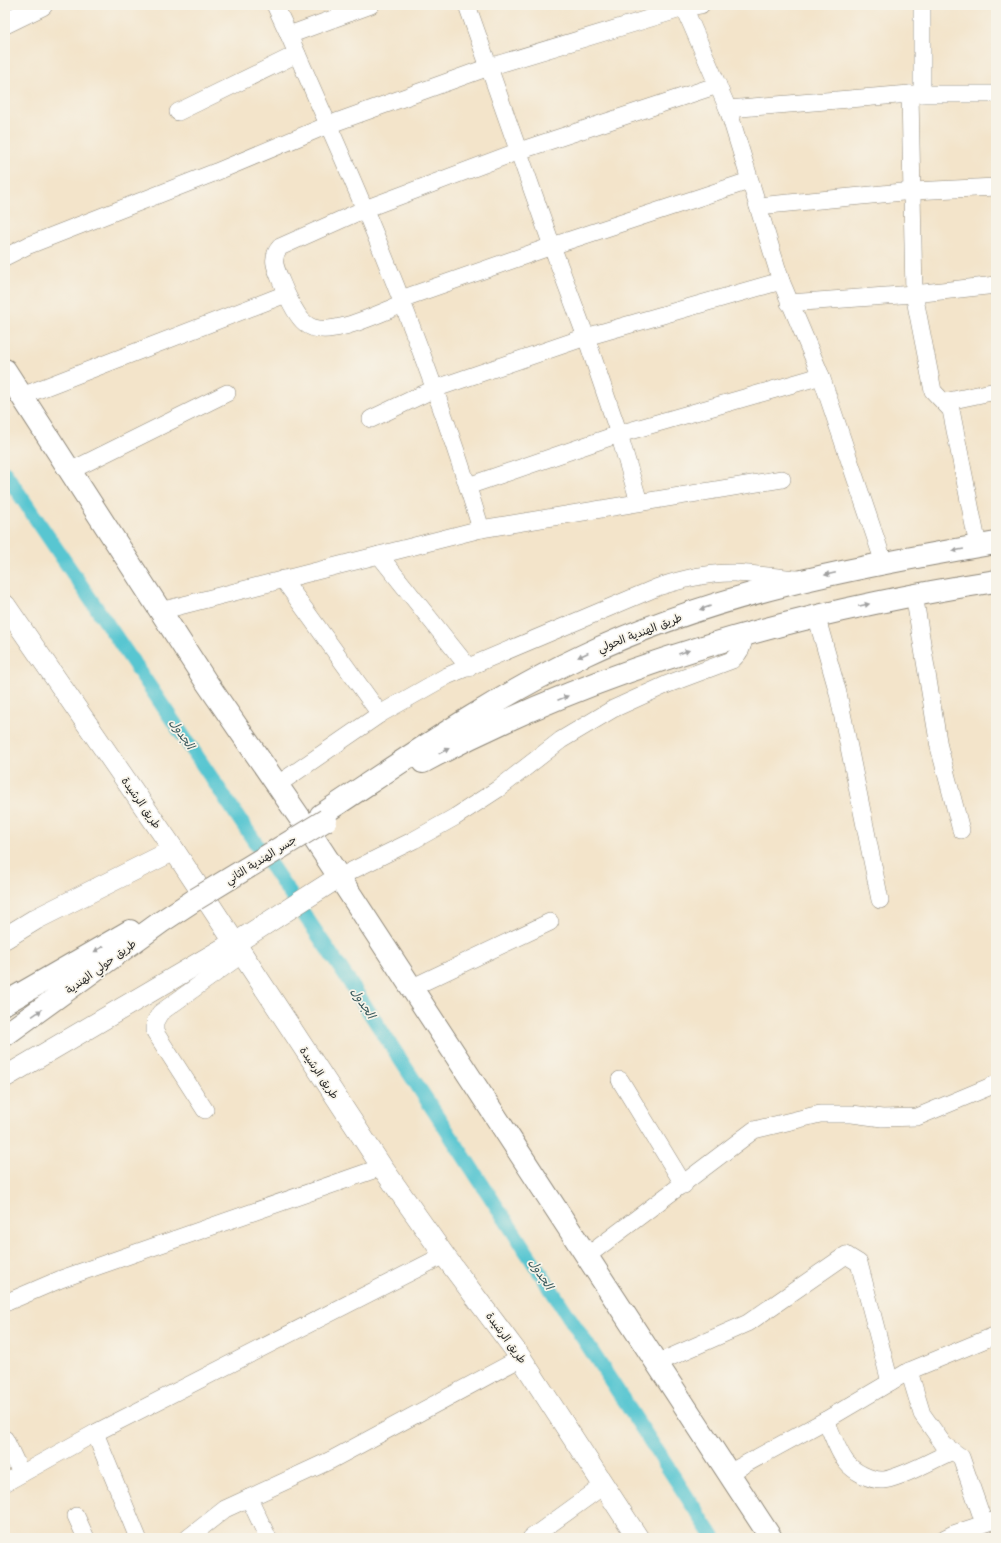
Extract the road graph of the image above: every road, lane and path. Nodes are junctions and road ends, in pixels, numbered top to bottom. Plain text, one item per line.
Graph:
1 (42, 5) edge
2 (275, 5) edge
3 (371, 5) edge
4 (467, 5) edge
5 (701, 5) edge
6 (922, 5) edge
7 (684, 7) edge
8 (5, 23) edge
9 (289, 35) junction
10 (297, 54) junction
11 (489, 67) junction
12 (718, 85) junction
13 (916, 94) junction
14 (996, 94) edge
15 (728, 109) junction
16 (178, 112) dead end
17 (328, 125) junction
18 (519, 151) junction
19 (749, 181) junction
20 (996, 187) edge
21 (913, 191) junction
22 (758, 206) junction
23 (365, 209) junction
24 (552, 246) junction
25 (5, 257) edge
26 (781, 281) junction
27 (996, 285) edge
28 (286, 294) junction
29 (914, 294) junction
30 (402, 302) junction
31 (789, 303) junction
32 (586, 337) junction
33 (5, 370) edge
34 (821, 376) junction
35 (434, 389) junction
36 (996, 391) edge
37 (227, 393) dead end
38 (22, 396) junction
39 (944, 402) junction
40 (371, 419) dead end
41 (619, 434) junction
42 (70, 471) junction
43 (782, 479) dead end
44 (468, 486) junction
45 (639, 502) junction
46 (481, 529) junction
47 (987, 544) edge
48 (379, 555) junction
49 (884, 563) junction
50 (283, 579) junction
51 (803, 580) junction
52 (996, 581) edge
53 (914, 594) junction
54 (5, 605) edge
55 (160, 610) junction
56 (816, 615) junction
57 (743, 634) junction
58 (469, 668) junction
59 (380, 714) junction
60 (277, 785) junction
61 (323, 817) junction
62 (961, 830) dead end
63 (174, 850) junction
64 (339, 877) junction
65 (195, 897) junction
66 (880, 900) dead end
67 (550, 922) dead end
68 (5, 938) edge
69 (236, 947) junction
70 (411, 988) junction
71 (5, 1003) edge
72 (5, 1035) edge
73 (5, 1077) edge
74 (620, 1080) dead end
75 (996, 1084) edge
76 (204, 1110) dead end
77 (382, 1167) junction
78 (684, 1185) junction
79 (444, 1255) junction
80 (587, 1256) junction
81 (5, 1303) edge
82 (996, 1335) edge
83 (521, 1358) junction
84 (657, 1363) junction
85 (909, 1371) junction
86 (890, 1382) junction
87 (826, 1420) junction
88 (95, 1433) junction
89 (5, 1439) edge
90 (953, 1451) junction
91 (21, 1474) junction
92 (729, 1474) junction
93 (5, 1483) edge
94 (603, 1486) junction
95 (249, 1498) junction
96 (76, 1516) dead end
97 (990, 1522) edge
98 (86, 1538) edge
99 (138, 1538) edge
100 (188, 1538) edge
101 (268, 1538) edge
102 (531, 1538) edge
103 (638, 1538) edge
104 (771, 1538) edge
105 (945, 1538) edge

1 - 8 street
2 - 9 street
3 - 9 street
4 - 11 street
5 - 7 street
6 - 13 street
7 - 11 street
7 - 12 street
9 - 10 street
10 - 16 street
10 - 17 street
11 - 17 street
11 - 18 street
12 - 15 street
12 - 18 street
13 - 14 street
13 - 15 street
13 - 21 street
15 - 19 street
17 - 23 street
17 - 25 street
18 - 23 street
18 - 24 street
19 - 22 street
19 - 24 street
20 - 21 street
21 - 22 street
21 - 29 street
22 - 26 street
23 - 28 street
23 - 30 street
24 - 30 street
24 - 32 street
26 - 31 street
26 - 32 street
27 - 29 street
28 - 30 street
28 - 38 street
29 - 31 street
29 - 39 street
30 - 35 street
31 - 34 street
32 - 35 street
32 - 41 street
33 - 38 main road
34 - 41 street
34 - 49 street
35 - 40 street
35 - 44 street
36 - 39 street
37 - 42 street
38 - 42 main road
39 - 47 street
41 - 44 street
41 - 45 street
42 - 55 main road
43 - 45 street
44 - 46 street
45 - 46 street
46 - 48 street
47 -> 49 main road, طريق الهندية الحولي
48 - 50 street
48 - 58 street
49 -> 51 main road, طريق الهندية الحولي
50 - 55 street
50 - 59 street
51 - 58 street
51 -> 61 main road, طريق الهندية الحولي
52 - 53 main road
56 -> 53 main road
53 - 62 street
54 - 63 street, طريق الرشيدة
55 - 60 main road
56 - 57 main road
56 - 66 street
61 -> 57 main road
57 - 64 street
58 - 59 street
59 - 60 street
60 - 64 main road
61 - 65 main road, جسر الهندية الثاني
63 - 68 street
63 - 69 street, طريق الرشيدة
64 - 69 street
64 - 70 main road
65 -> 71 main road, طريق حولي الهندية
72 -> 65 main road, طريق حولي الهندية
67 - 70 street
69 - 73 street
69 - 76 street
69 - 77 street, طريق الرشيدة
70 - 80 main road
74 - 78 street
75 - 78 street
77 - 79 street, طريق الرشيدة
77 - 81 street
78 - 80 street
79 - 83 street, طريق الرشيدة
79 - 88 street
80 - 84 main road
82 - 85 street
83 - 94 street, طريق الرشيدة
83 - 95 street
84 - 86 street
84 - 92 main road
85 - 86 street
85 - 90 street
86 - 87 street
87 - 90 street
87 - 92 street
88 - 91 street
88 - 99 street
89 - 91 street
90 - 97 street
91 - 93 street
92 - 104 main road
94 - 102 street
94 - 103 street, طريق الرشيدة
95 - 100 street
95 - 101 street
96 - 98 street
97 - 105 street

